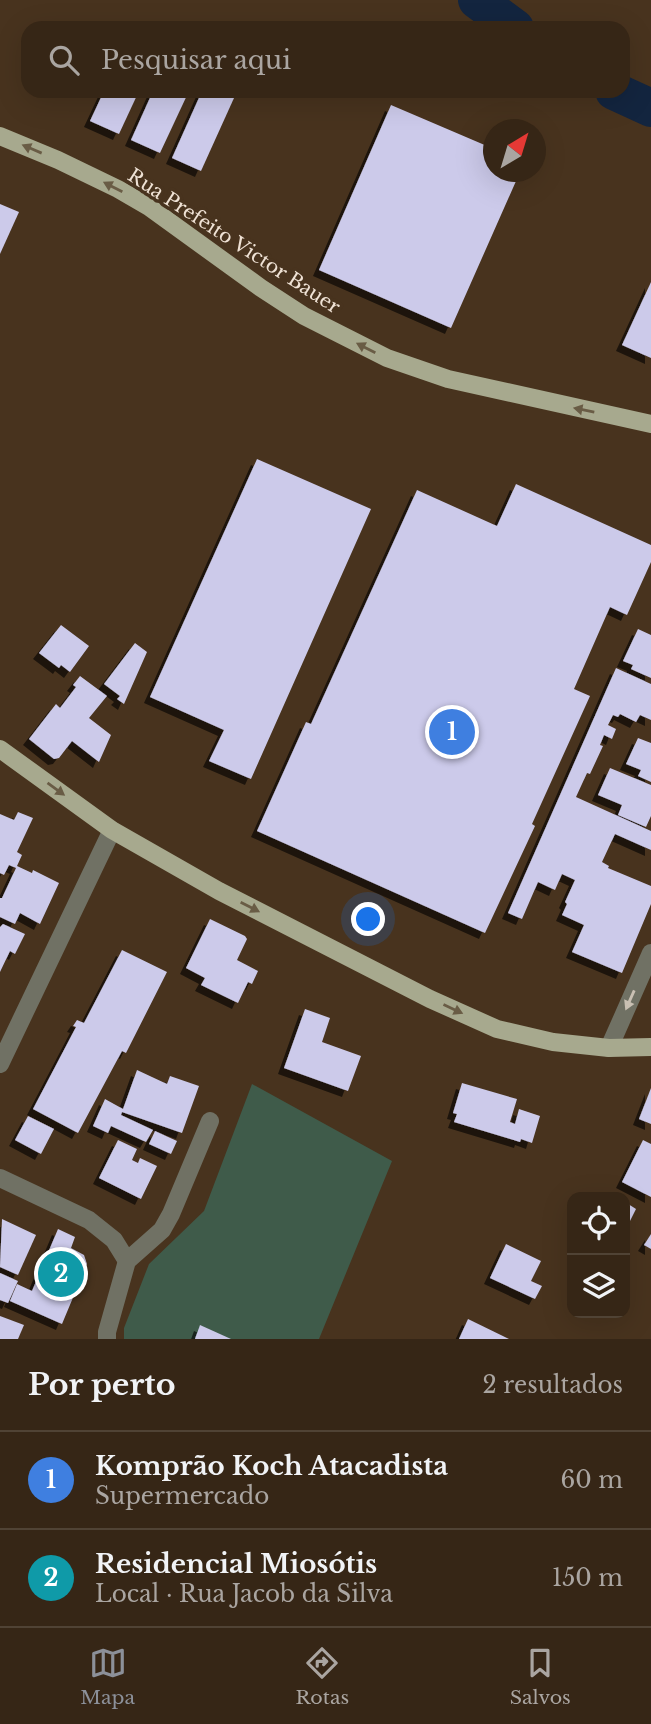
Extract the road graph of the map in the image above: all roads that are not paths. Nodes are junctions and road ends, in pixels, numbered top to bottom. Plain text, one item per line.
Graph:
1 (2, 134) edge
2 (651, 424) edge
3 (0, 749) edge
4 (112, 830) junction
5 (651, 953) edge
6 (651, 1047) edge
7 (609, 1048) junction
8 (0, 1064) edge
9 (210, 1121) dead end
10 (0, 1178) edge
11 (127, 1261) junction
12 (107, 1339) edge

2 -> 1 main road, Rua Prefeito Victor Bauer
3 -> 4 main road
4 -> 7 main road
4 - 8 street
5 -> 7 street
6 - 7 main road
9 - 11 street
10 - 11 street
11 - 12 street

